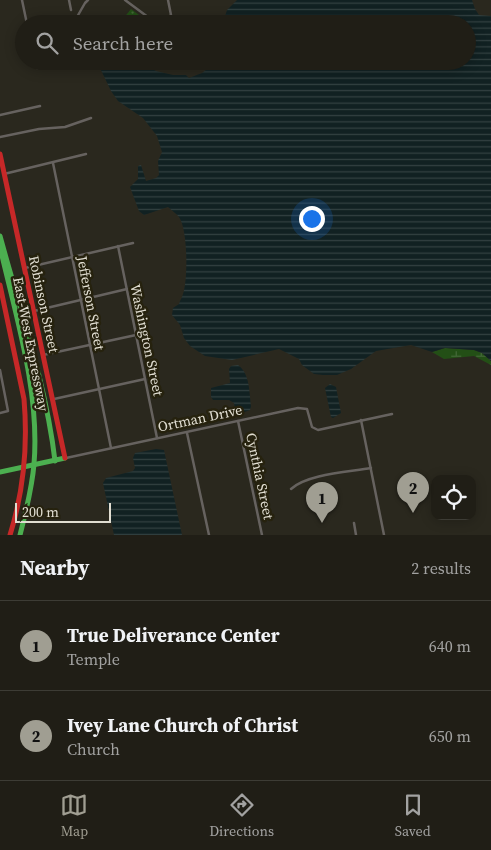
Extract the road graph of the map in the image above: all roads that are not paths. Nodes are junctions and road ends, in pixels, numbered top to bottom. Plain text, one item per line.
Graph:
1 (22, 0) edge
2 (69, 0) edge
3 (88, 0) edge
4 (125, 0) edge
5 (168, 0) edge
6 (71, 10) dead end
7 (25, 15) edge
8 (78, 15) edge
9 (145, 15) edge
10 (170, 15) edge
11 (40, 106) dead end
12 (0, 115) edge
13 (91, 118) dead end
14 (0, 137) edge
15 (0, 154) edge
16 (86, 154) dead end
17 (53, 162) junction
18 (4, 174) junction
19 (0, 236) edge
20 (133, 242) dead end
21 (118, 246) junction
22 (0, 247) edge
23 (72, 257) junction
24 (24, 268) junction
25 (0, 285) edge
26 (127, 289) junction
27 (80, 300) junction
28 (34, 311) junction
29 (136, 335) junction
30 (90, 345) junction
31 (43, 355) junction
32 (0, 370) edge
33 (145, 379) junction
34 (98, 389) junction
35 (53, 399) junction
36 (0, 413) edge
37 (392, 414) dead end
38 (361, 420) junction
39 (238, 421) junction
40 (187, 433) junction
41 (157, 439) junction
42 (111, 448) junction
43 (66, 458) junction
44 (55, 461) junction
45 (371, 468) junction
46 (0, 472) edge
47 (291, 489) dead end
48 (354, 524) dead end
49 (10, 535) edge
50 (20, 535) edge
51 (209, 535) edge
52 (262, 535) edge
53 (356, 535) edge
54 (384, 535) edge

1 - 7 street
2 - 6 street
3 - 8 street
4 - 9 street
5 - 10 street
11 - 12 street
13 - 14 street
15 - 18 main road, Robinson Street
16 - 17 street
17 - 18 street
17 - 23 street, Jefferson Street
18 - 24 main road, Robinson Street
19 - 44 main road
20 - 21 street
21 - 23 street
21 - 26 street, Washington Street
22 - 50 main road, East-West Expressway
23 - 24 street
23 - 27 street, Jefferson Street
24 - 28 main road, Robinson Street
25 - 49 main road, East-West Expressway
26 - 27 street
26 - 29 street, Washington Street
27 - 28 street
27 - 30 street, Jefferson Street
28 - 31 main road, Robinson Street
29 - 30 street
29 - 33 street, Washington Street
30 - 31 street
30 - 34 street, Jefferson Street
31 - 35 main road, Robinson Street
32 - 36 street
33 - 34 street
33 - 41 street, Washington Street
34 - 35 street
34 - 42 street, Jefferson Street
35 - 43 main road, Robinson Street
37 - 38 street, Ortman Drive
38 - 39 street, Ortman Drive
38 - 45 street
39 - 40 street, Ortman Drive
39 - 52 street, Cynthia Street
40 - 41 street, Ortman Drive
40 - 51 street
41 - 42 street, Ortman Drive
42 - 43 street, Ortman Drive
43 - 44 main road, Ortman Drive
44 - 46 main road, Ortman Drive
45 - 47 street
45 - 54 street
48 - 53 street

